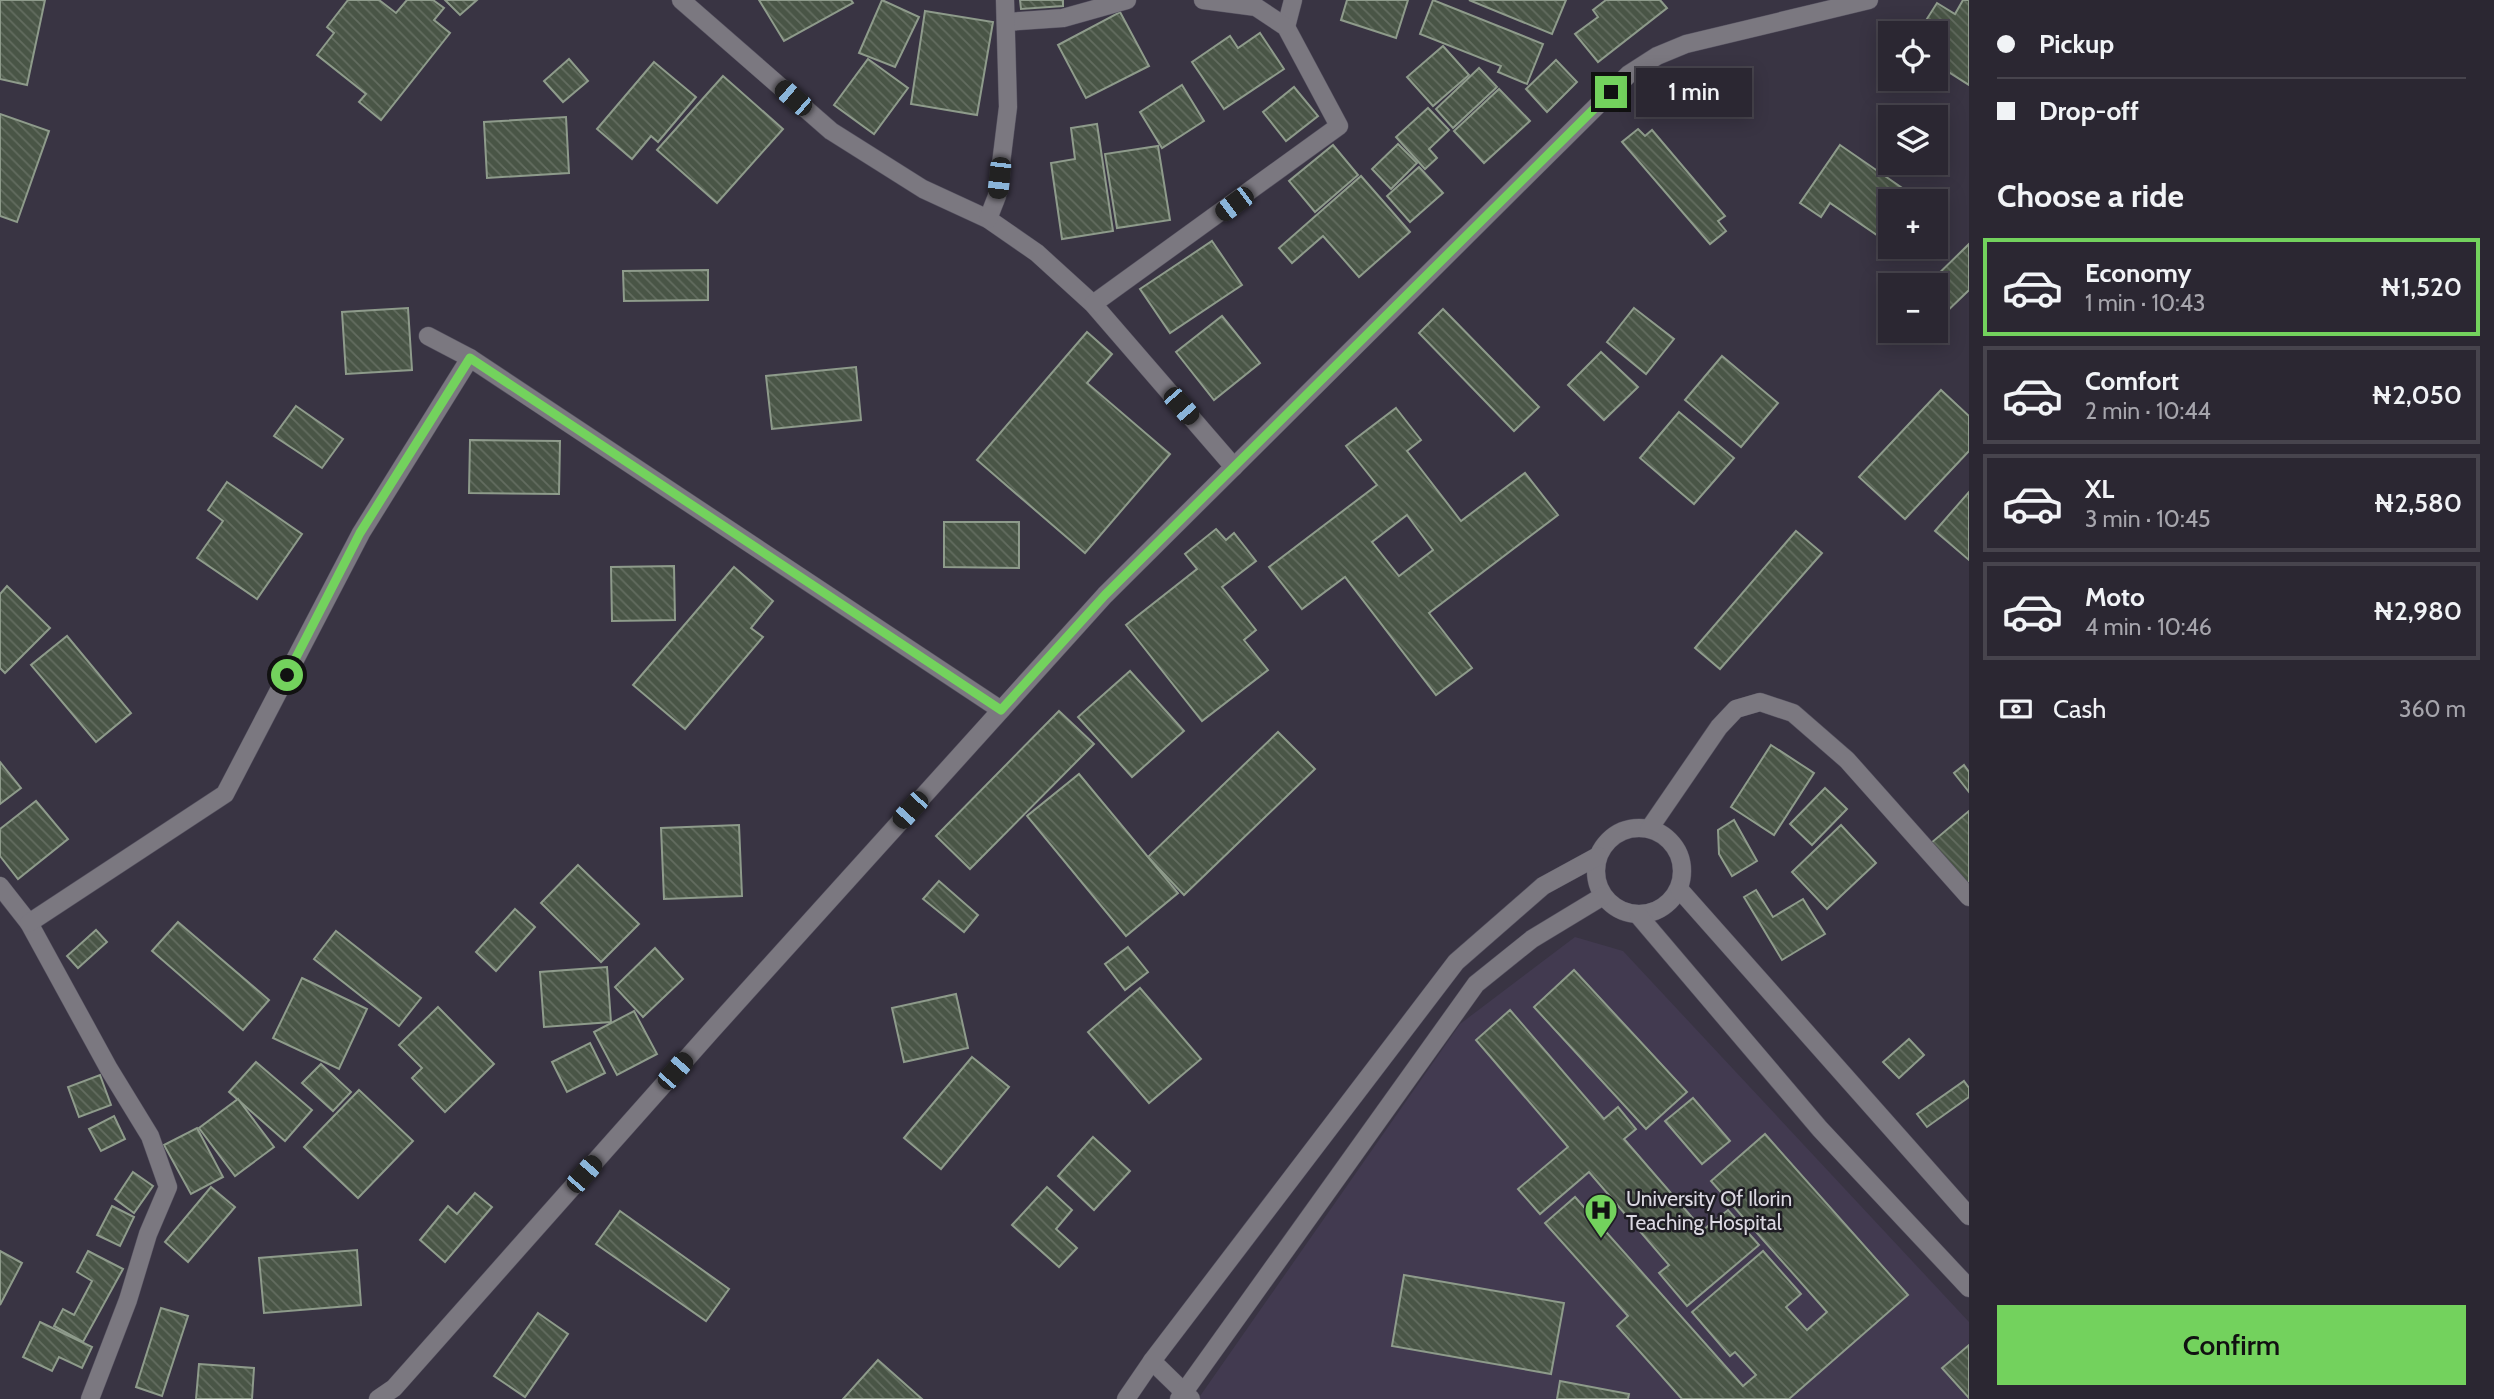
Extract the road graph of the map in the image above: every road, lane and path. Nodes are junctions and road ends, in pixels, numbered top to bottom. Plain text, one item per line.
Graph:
1 (681, 0) edge
2 (1005, 0) edge
3 (1127, 0) edge
4 (1203, 0) edge
5 (1293, 0) edge
6 (1869, 0) edge
7 (1006, 22) junction
8 (1286, 27) junction
9 (988, 219) junction
10 (1093, 304) junction
11 (428, 336) dead end
12 (470, 358) junction
13 (1234, 467) junction
14 (1001, 710) junction
15 (1649, 829) junction
16 (1598, 856) junction
17 (0, 886) edge
18 (1679, 889) junction
19 (1602, 896) junction
20 (1969, 897) edge
21 (1638, 915) junction
22 (29, 923) junction
23 (1969, 1216) edge
24 (1969, 1288) edge
25 (1152, 1361) junction
26 (1184, 1396) edge
27 (90, 1399) edge
28 (378, 1399) edge
29 (1126, 1399) edge

1 - 9 street
2 - 7 street
3 - 7 street
4 - 8 street
5 - 8 street
6 - 13 street
7 - 9 street
8 - 10 street
9 - 10 street
10 - 13 street
11 - 12 street
12 - 14 street
12 - 22 street
13 - 14 street
14 - 28 street
15 - 16 street
15 - 18 street
15 - 20 street
16 - 19 street
16 - 25 street
17 - 22 street
18 - 21 street
18 - 23 street
19 - 21 street
19 - 26 street
21 - 24 street
22 - 27 street
25 - 26 street
25 - 29 street

